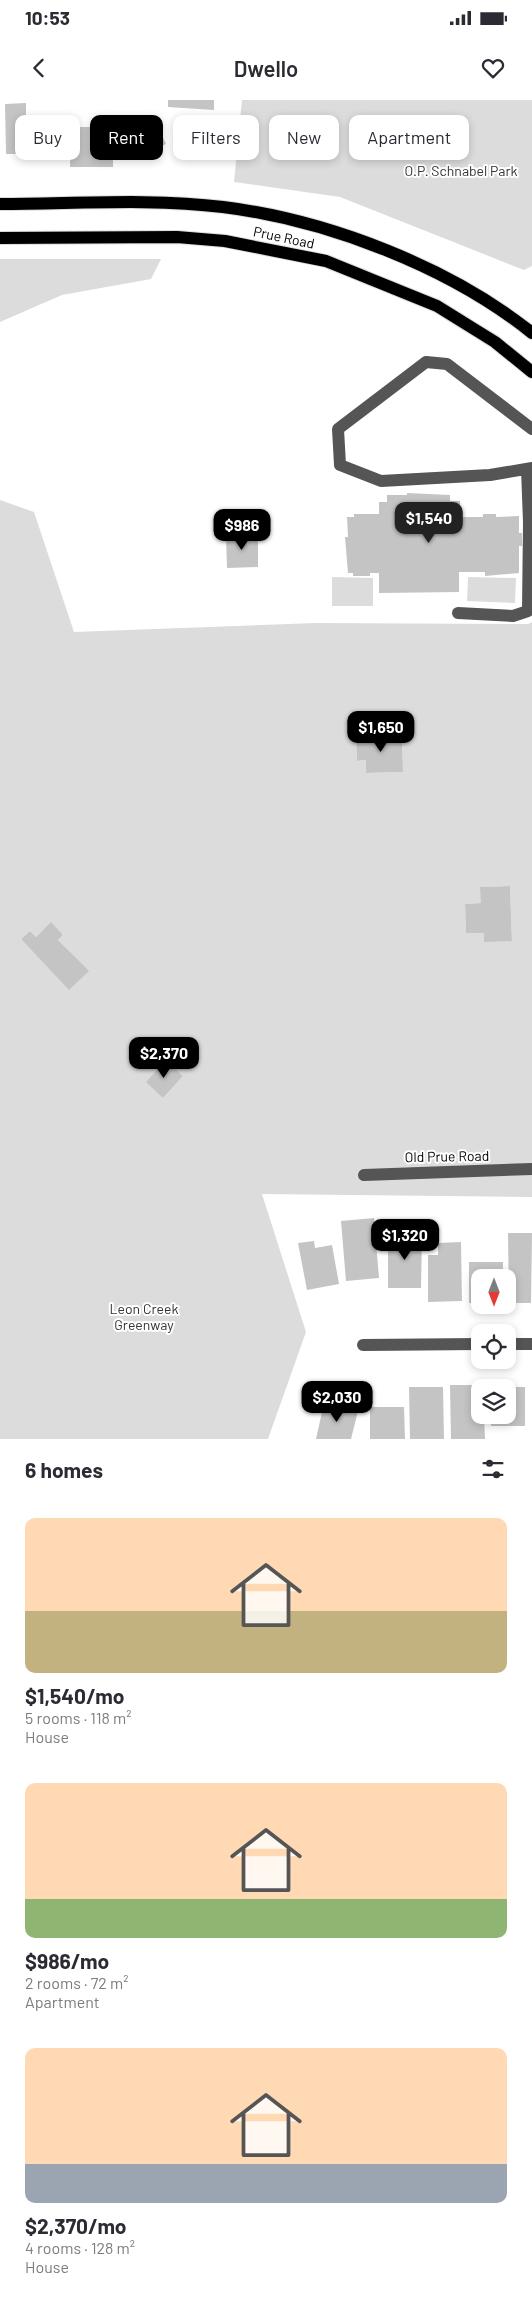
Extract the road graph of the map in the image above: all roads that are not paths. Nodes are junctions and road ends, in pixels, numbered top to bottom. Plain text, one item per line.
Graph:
1 (0, 204) edge
2 (0, 238) edge
3 (532, 332) edge
4 (532, 372) edge
5 (532, 429) edge
6 (529, 469) edge
7 (458, 614) dead end
8 (532, 1169) edge
9 (364, 1175) dead end
10 (471, 1344) edge
11 (516, 1344) edge
12 (532, 1344) edge
13 (363, 1345) dead end

1 - 3 main road, Prue Road
2 - 4 main road, Prue Road
5 - 6 street
6 - 7 street
8 - 9 street, Old Prue Road
10 - 13 street
11 - 12 street

